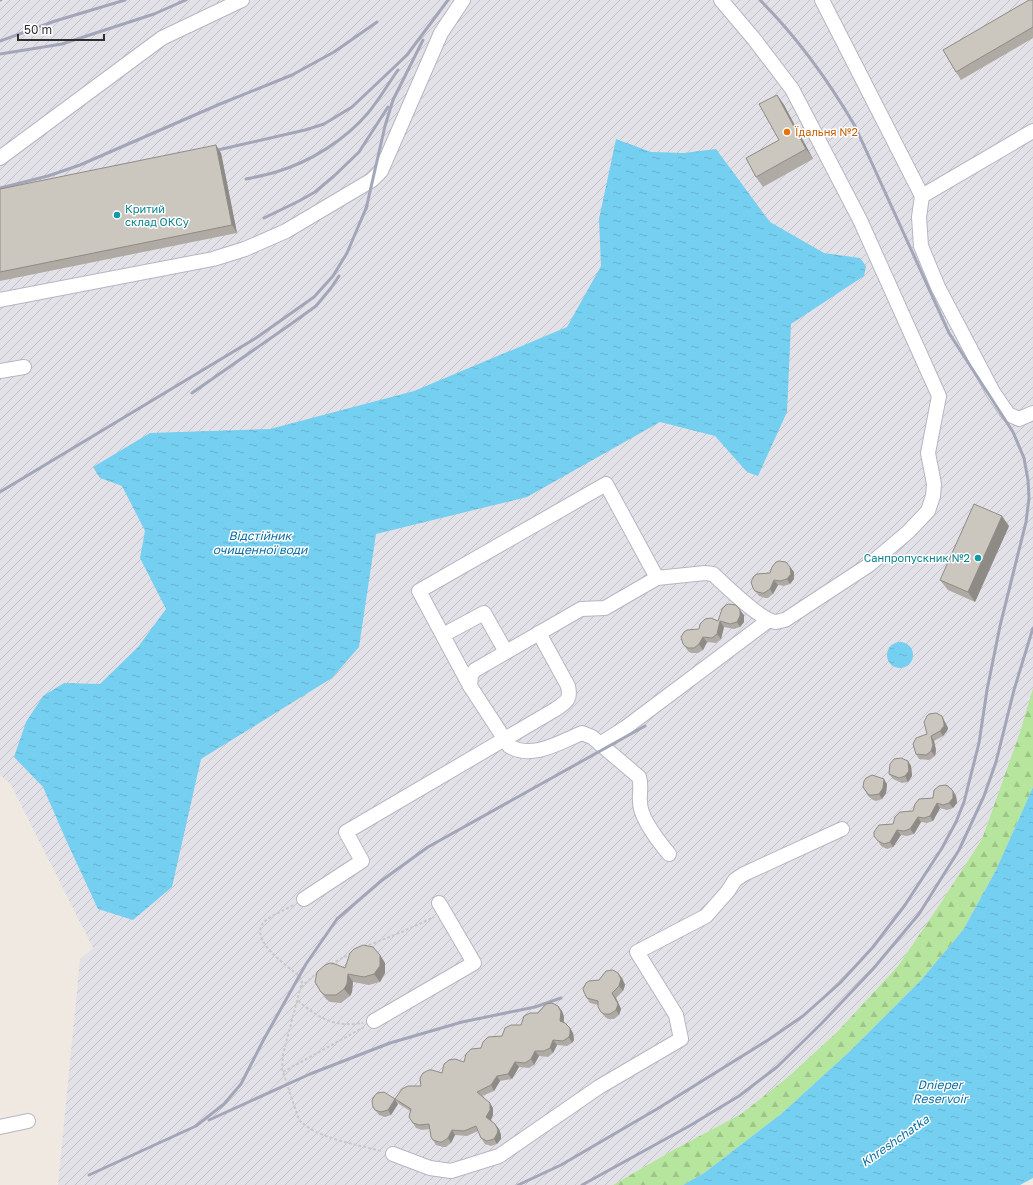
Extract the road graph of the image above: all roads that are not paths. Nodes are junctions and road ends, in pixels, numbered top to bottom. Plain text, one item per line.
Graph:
1 (242, 0) edge
2 (463, 0) edge
3 (721, 0) edge
4 (822, 0) edge
5 (1033, 131) edge
6 (0, 158) edge
7 (922, 196) junction
8 (0, 300) edge
9 (24, 367) dead end
10 (0, 371) edge
11 (1033, 413) edge
12 (657, 578) junction
13 (769, 620) junction
14 (539, 633) junction
15 (443, 635) junction
16 (506, 652) junction
17 (470, 686) junction
18 (505, 740) junction
19 (600, 744) junction
20 (842, 829) dead end
21 (669, 854) dead end
22 (304, 899) road end
23 (441, 907) road end
24 (374, 1021) road end
25 (28, 1122) dead end
26 (0, 1127) edge
27 (393, 1154) road end

1 - 6 lane
2 - 8 lane
3 - 13 lane
4 - 7 lane
5 - 7 lane
7 - 11 lane
9 - 10 lane
12 - 13 lane
12 - 14 lane
12 - 15 lane
13 - 19 lane
14 - 16 lane
14 - 18 lane
15 - 16 lane
15 - 17 lane
16 - 17 lane
17 - 18 lane
18 - 19 lane
18 - 22 lane
19 - 21 lane
20 - 27 lane
23 - 24 lane
25 - 26 lane

